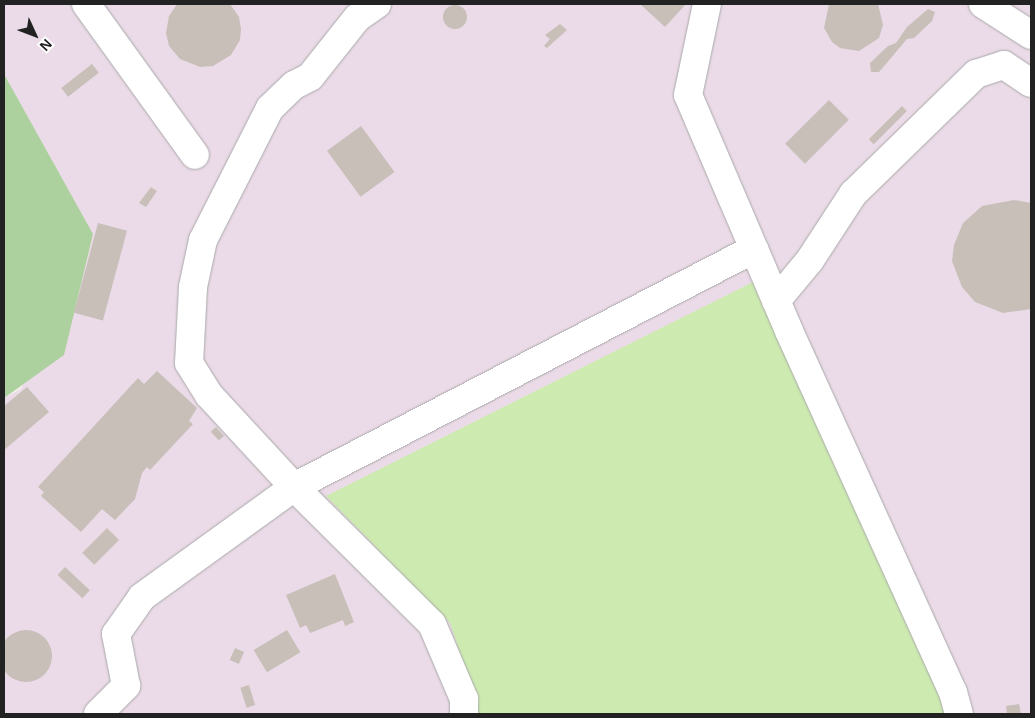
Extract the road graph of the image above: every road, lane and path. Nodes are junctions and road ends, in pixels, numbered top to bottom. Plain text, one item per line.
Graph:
1 (86, 4) edge
2 (376, 4) edge
3 (707, 4) edge
4 (983, 4) edge
5 (1031, 35) edge
6 (1031, 84) edge
7 (194, 155) dead end
8 (754, 249) junction
9 (776, 301) junction
10 (294, 487) junction
11 (98, 714) edge
12 (464, 714) edge
13 (958, 714) edge

1 - 7 street
2 - 10 street
3 - 8 street
4 - 5 street
6 - 9 street
8 - 9 street
8 - 10 street
9 - 13 street
10 - 11 street
10 - 12 street

